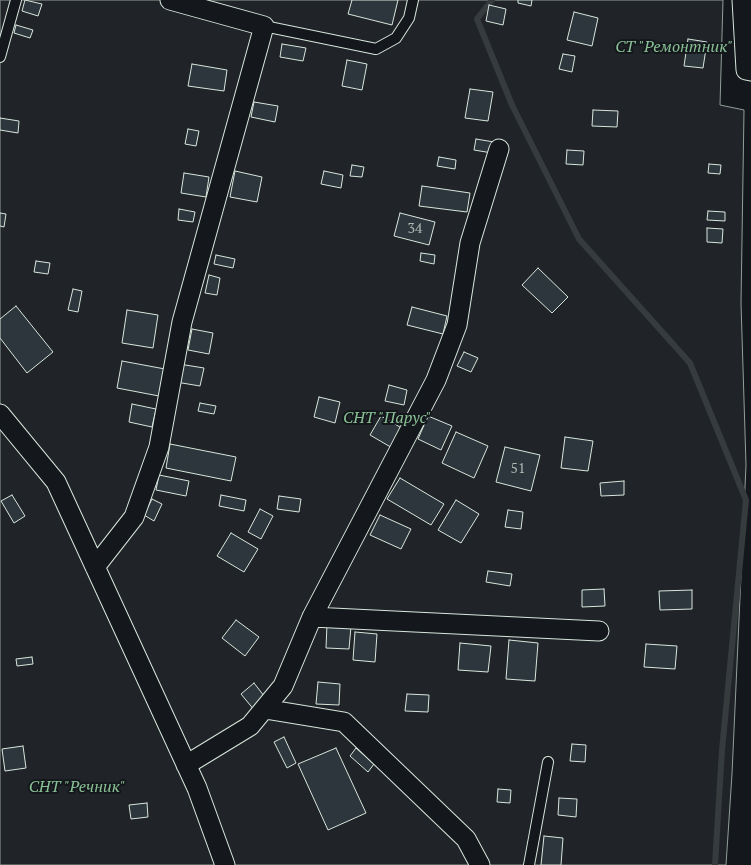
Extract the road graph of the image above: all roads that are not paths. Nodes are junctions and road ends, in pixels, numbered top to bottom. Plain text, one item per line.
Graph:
1 (16, 0) edge
2 (170, 0) edge
3 (413, 0) edge
4 (742, 0) edge
5 (206, 4) edge
6 (264, 26) junction
7 (0, 57) edge
8 (751, 71) edge
9 (499, 149) dead end
10 (0, 414) edge
11 (95, 567) junction
12 (312, 617) junction
13 (599, 631) dead end
14 (265, 709) junction
15 (548, 762) dead end
16 (186, 765) junction
17 (225, 865) edge
18 (480, 865) edge
19 (529, 865) edge

1 - 7 lane
2 - 5 street
3 - 6 lane
4 - 8 street
5 - 6 street
6 - 11 street
9 - 12 street
10 - 11 street
11 - 16 street
12 - 13 street
12 - 14 street
14 - 16 street
14 - 18 street
15 - 19 lane
16 - 17 street

